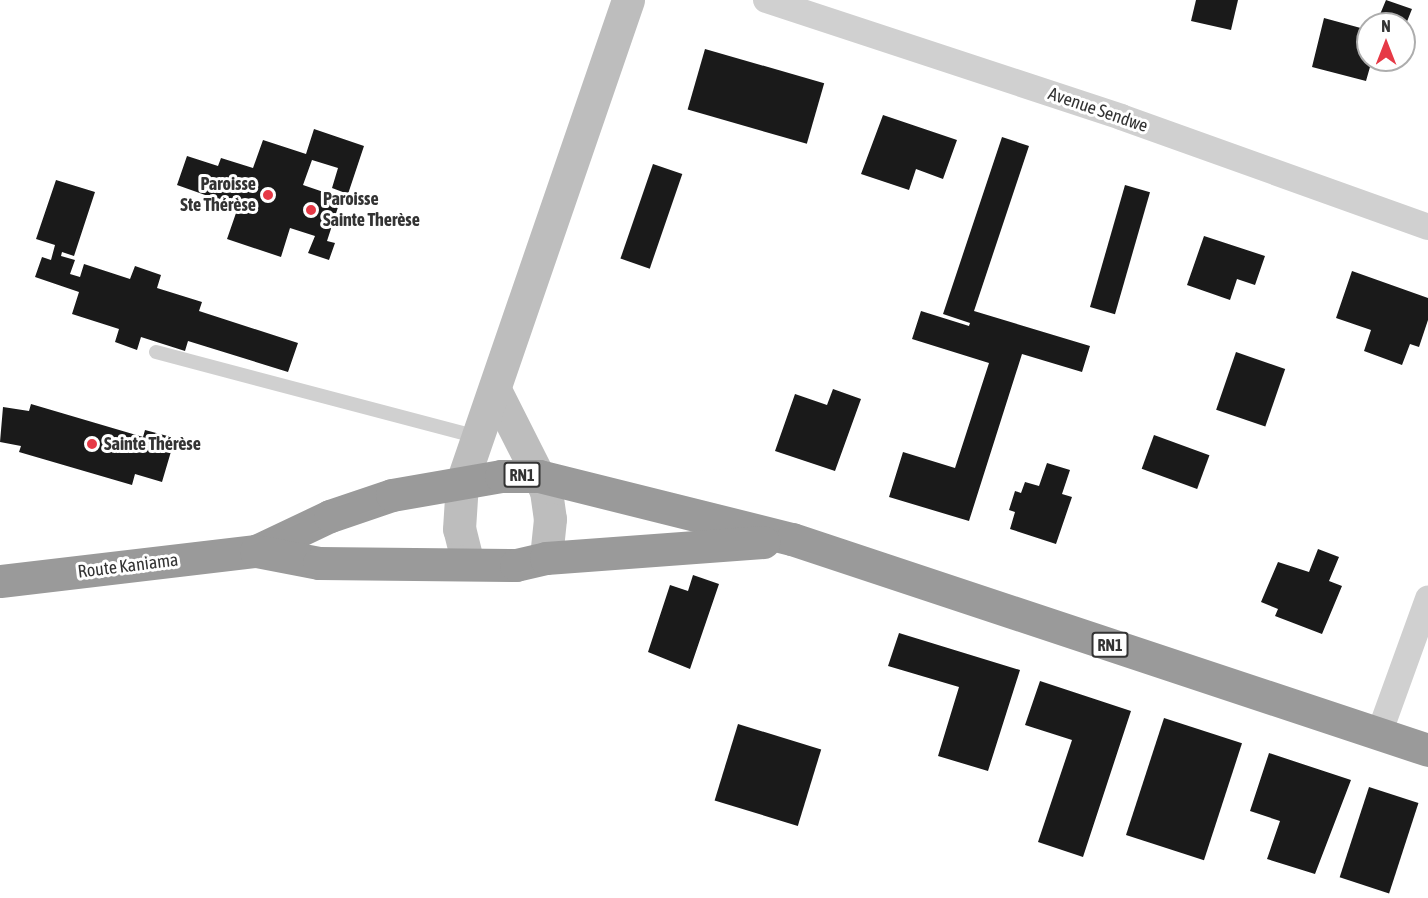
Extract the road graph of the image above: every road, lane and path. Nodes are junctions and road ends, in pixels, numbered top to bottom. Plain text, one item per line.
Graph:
1 (628, 0) edge
2 (765, 0) edge
3 (1428, 227) edge
4 (156, 352) dead end
5 (495, 390) junction
6 (478, 437) junction
7 (539, 476) junction
8 (462, 482) junction
9 (792, 539) junction
10 (256, 551) junction
11 (546, 558) junction
12 (468, 564) junction
13 (0, 581) edge
14 (1428, 599) edge
15 (1379, 734) junction
16 (1428, 750) edge

1 - 5 street
2 - 3 street, Avenue Sendwe
4 - 6 lane
5 - 6 street
5 - 7 street
6 - 8 street
7 - 8 highway, RN1
7 - 9 highway, RN1
7 - 11 street
8 - 10 highway, RN1
8 - 12 street
9 - 11 highway, RN1
9 - 15 highway, RN1
10 - 12 highway, RN1
10 - 13 highway, Route Kaniama / RN1
11 - 12 highway, RN1
14 - 15 street
15 - 16 highway, RN1

